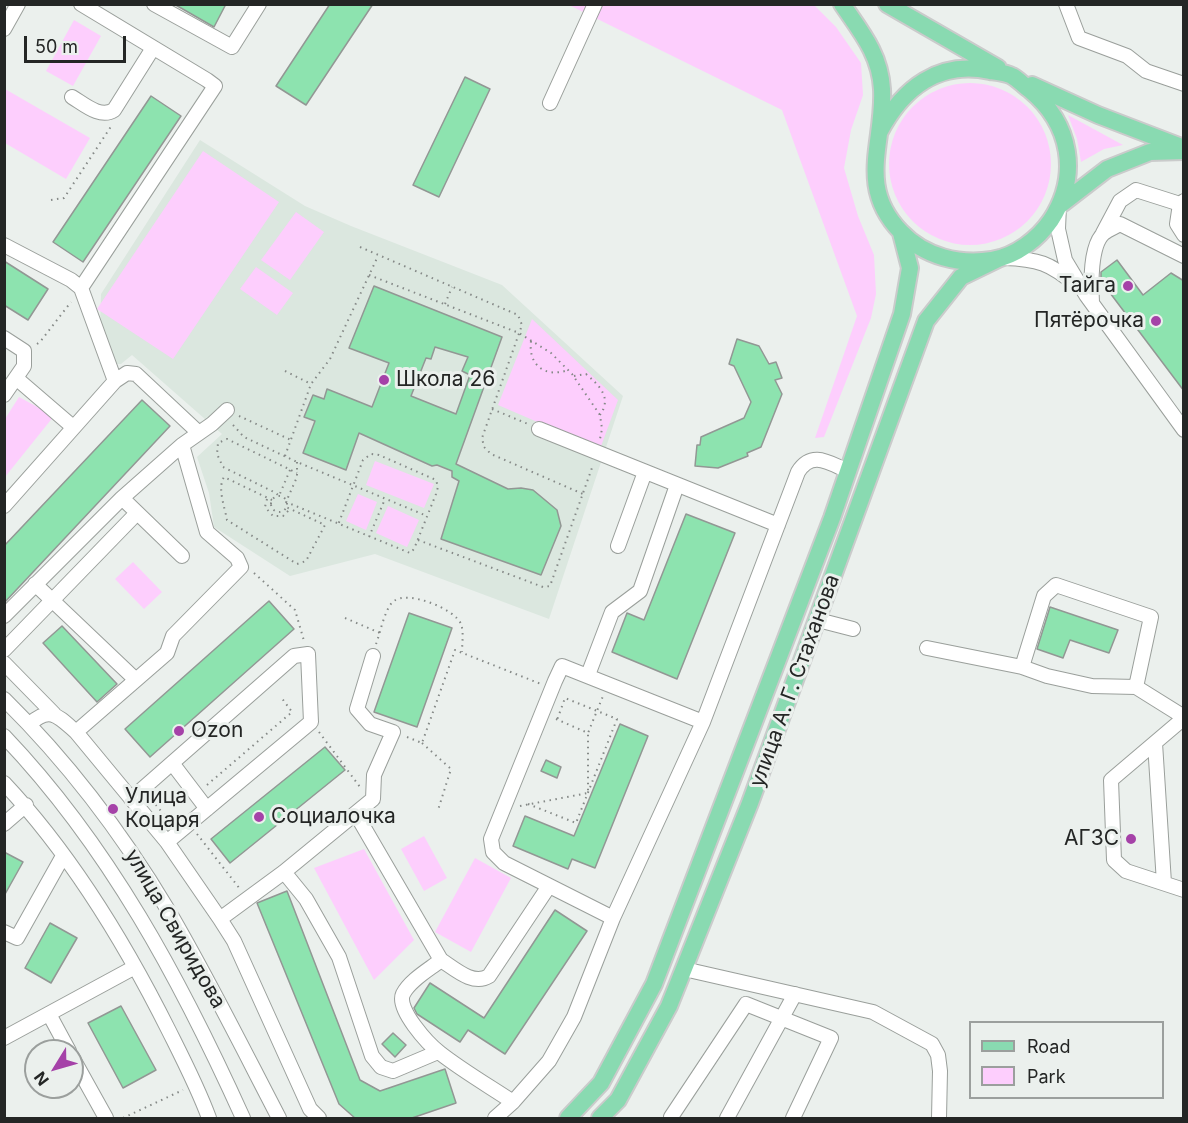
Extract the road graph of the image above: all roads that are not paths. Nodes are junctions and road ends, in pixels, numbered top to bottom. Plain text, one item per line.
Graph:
1 (18, 4) edge
2 (81, 4) edge
3 (154, 4) edge
4 (259, 4) edge
5 (595, 4) edge
6 (842, 4) edge
7 (887, 4) edge
8 (1066, 4) edge
9 (4, 29) edge
10 (153, 48) junction
11 (1011, 75) junction
12 (1184, 84) edge
13 (72, 97) dead end
14 (550, 103) dead end
15 (880, 131) junction
16 (1184, 149) edge
17 (1182, 202) edge
18 (1059, 206) junction
19 (901, 233) junction
20 (1102, 234) junction
21 (1184, 235) edge
22 (4, 245) edge
23 (1184, 256) edge
24 (1000, 258) junction
25 (81, 288) junction
26 (1089, 298) junction
27 (4, 338) edge
28 (16, 378) junction
29 (115, 381) junction
30 (4, 395) edge
31 (230, 412) road end
32 (73, 427) junction
33 (539, 429) road end
34 (1184, 430) edge
35 (199, 433) junction
36 (182, 445) junction
37 (848, 471) junction
38 (645, 472) junction
39 (677, 485) junction
40 (122, 498) junction
41 (4, 506) edge
42 (137, 513) junction
43 (778, 525) junction
44 (618, 546) dead end
45 (182, 556) dead end
46 (35, 584) junction
47 (53, 601) junction
48 (4, 616) edge
49 (818, 620) junction
50 (853, 629) dead end
51 (927, 648) dead end
52 (4, 650) edge
53 (373, 656) road end
54 (4, 663) edge
55 (1022, 667) junction
56 (588, 675) junction
57 (136, 680) junction
58 (1136, 687) junction
59 (4, 699) edge
60 (54, 714) junction
61 (1184, 718) edge
62 (703, 722) junction
63 (30, 724) junction
64 (76, 732) junction
65 (4, 736) edge
66 (1155, 742) junction
67 (171, 763) junction
68 (4, 783) edge
69 (131, 799) junction
70 (26, 806) junction
71 (207, 809) junction
72 (356, 814) junction
73 (4, 824) edge
74 (167, 842) junction
75 (63, 856) junction
76 (284, 873) junction
77 (1164, 883) junction
78 (549, 886) junction
79 (1184, 890) edge
80 (614, 918) junction
81 (220, 919) junction
82 (4, 932) edge
83 (441, 960) junction
84 (135, 967) junction
85 (684, 969) junction
86 (795, 994) junction
87 (49, 1014) junction
88 (782, 1018) junction
89 (4, 1038) edge
90 (63, 1039) edge
91 (438, 1052) junction
92 (84, 1079) edge
93 (513, 1102) junction
94 (674, 1118) edge
95 (106, 1119) edge
96 (208, 1119) edge
97 (243, 1119) edge
98 (279, 1119) edge
99 (319, 1119) edge
100 (495, 1119) edge
101 (568, 1119) edge
102 (600, 1119) edge
103 (726, 1119) edge
104 (793, 1119) edge
105 (939, 1119) edge

1 - 9 street
2 - 10 street
3 - 4 street
5 - 14 street
6 - 15 main road
7 - 11 main road
8 - 12 street
10 - 13 street
10 - 25 street
11 - 15 main road
11 - 16 main road
11 - 18 main road
15 - 19 main road
16 - 18 main road
17 - 20 street
17 - 21 street
18 - 24 main road
18 - 26 street
19 - 24 main road
19 - 37 main road, улица А. Г. Стаханова
20 - 23 street
20 - 26 street
22 - 25 street
24 - 26 street
24 - 49 main road, улица А. Г. Стаханова
25 - 29 street
26 - 34 street
27 - 28 street
28 - 30 street
28 - 32 street
29 - 32 street
29 - 35 street
31 - 35 street
32 - 41 street
33 - 38 street
35 - 36 street
36 - 40 street
36 - 57 street
37 - 43 street
37 - 101 main road, улица А. Г. Стаханова
38 - 39 street
38 - 44 street
39 - 43 street
39 - 56 street
40 - 42 street
40 - 46 street
42 - 45 street
42 - 47 street
43 - 62 street
46 - 47 street
46 - 48 street
47 - 52 street
47 - 57 street
49 - 50 street
49 - 85 main road, улица А. Г. Стаханова
51 - 55 street
53 - 72 street
54 - 60 street
55 - 58 street
55 - 58 street
56 - 62 street
56 - 78 street
57 - 64 street
58 - 61 street
59 - 63 street, улица Свиридова
60 - 63 street
60 - 64 street
61 - 66 street
62 - 80 street
63 - 98 street, улица Свиридова
64 - 69 street
65 - 97 street, улица Свиридова
66 - 77 street
66 - 77 street
67 - 69 street
67 - 71 street
67 - 71 street
68 - 70 street
69 - 74 street
70 - 73 street
70 - 75 street
71 - 74 street
72 - 76 street
72 - 83 street
74 - 81 street
75 - 82 street
75 - 84 street
76 - 81 street
76 - 91 street
77 - 79 street
78 - 80 street
78 - 83 street
80 - 93 street
81 - 99 street
83 - 91 street
84 - 87 street
84 - 96 street
85 - 86 street
85 - 102 main road, улица А. Г. Стаханова
86 - 88 street
86 - 105 street
87 - 89 street
87 - 90 street
88 - 94 street
88 - 103 street
88 - 104 street
91 - 93 street
92 - 95 street
93 - 100 street

